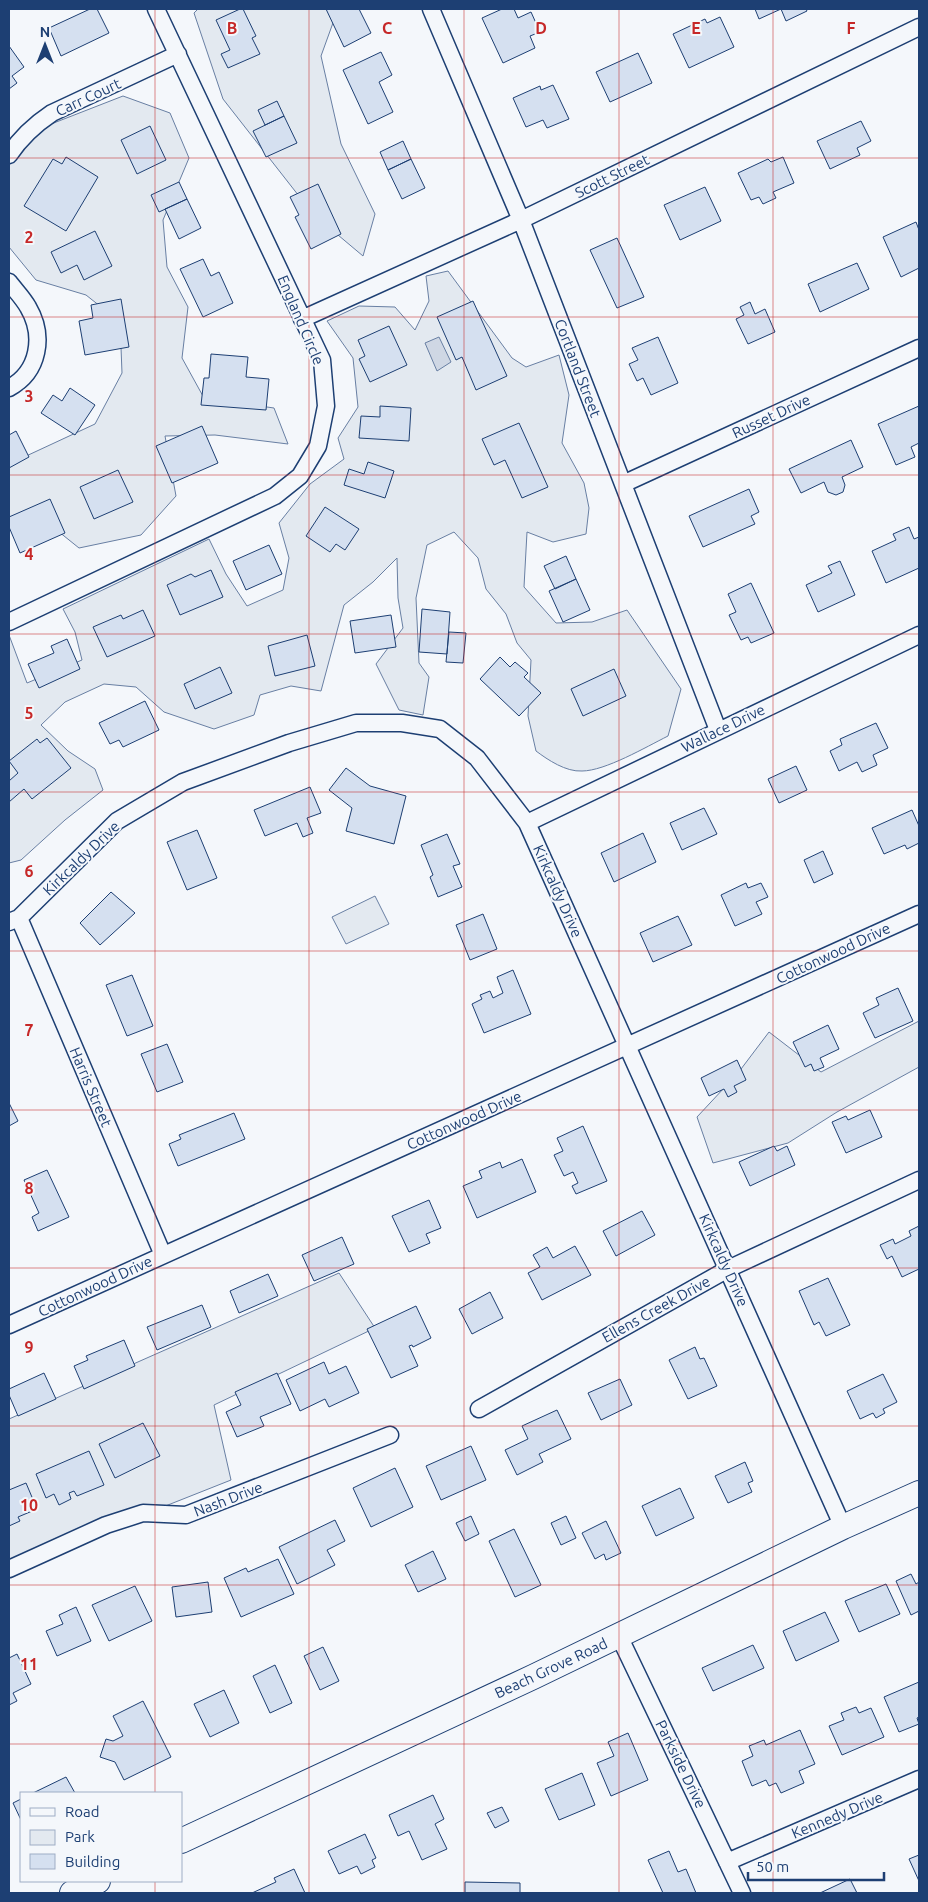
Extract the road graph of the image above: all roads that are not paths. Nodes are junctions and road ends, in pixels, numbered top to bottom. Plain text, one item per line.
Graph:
1 (156, 9) edge
2 (431, 9) edge
3 (919, 26) edge
4 (178, 54) junction
5 (9, 155) edge
6 (521, 220) junction
7 (9, 282) edge
8 (302, 318) junction
9 (919, 348) edge
10 (9, 388) edge
11 (623, 484) junction
12 (9, 622) edge
13 (919, 635) edge
14 (718, 730) junction
15 (527, 823) junction
16 (919, 914) edge
17 (14, 920) edge
18 (628, 1046) junction
19 (919, 1180) edge
20 (163, 1255) junction
21 (728, 1270) junction
22 (9, 1326) edge
23 (479, 1409) dead end
24 (390, 1435) dead end
25 (919, 1494) edge
26 (843, 1527) junction
27 (9, 1570) edge
28 (619, 1636) junction
29 (919, 1779) edge
30 (182, 1841) edge
31 (727, 1862) junction
32 (96, 1882) edge
33 (72, 1893) edge
34 (742, 1893) edge

1 - 4 street, England Circle
2 - 6 street, Cortland Street
3 - 6 street, Scott Street
4 - 5 street, Carr Court
4 - 8 street, England Circle
6 - 8 street, Scott Street
6 - 11 street, Cortland Street
7 - 10 street
8 - 12 street, England Circle
9 - 11 street, Russet Drive
11 - 14 street, Cortland Street
13 - 14 street, Wallace Drive
14 - 15 street, Wallace Drive
15 - 17 street, Kirkcaldy Drive
15 - 18 street, Kirkcaldy Drive
16 - 18 street, Cottonwood Drive
17 - 20 street, Harris Street
18 - 20 street, Cottonwood Drive
18 - 21 street, Kirkcaldy Drive
19 - 21 street, Ellens Creek Drive
20 - 22 street, Cottonwood Drive
21 - 23 street, Ellens Creek Drive
21 - 26 street, Kirkcaldy Drive
24 - 27 street, Nash Drive
25 - 26 street, Beach Grove Road
26 - 28 street, Beach Grove Road
28 - 30 street, Beach Grove Road
28 - 31 street, Parkside Drive
29 - 31 street, Kennedy Drive
31 - 34 street, Parkside Drive
32 - 33 street

